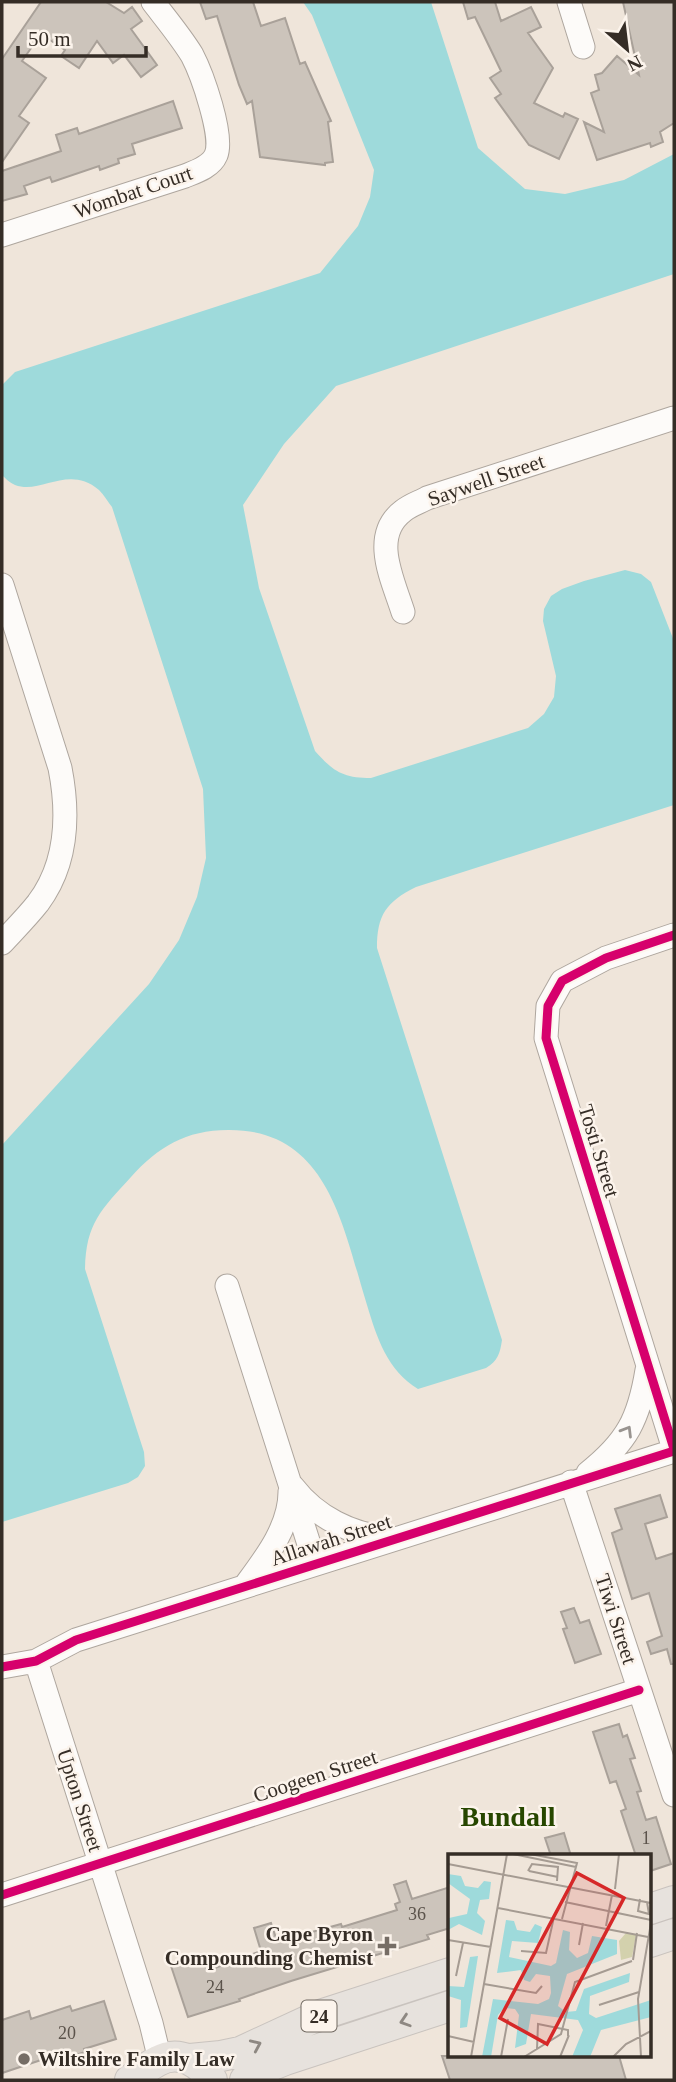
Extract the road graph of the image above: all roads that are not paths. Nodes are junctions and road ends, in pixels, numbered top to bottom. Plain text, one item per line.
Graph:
1 (153, 2) edge
2 (569, 2) edge
3 (583, 47) dead end
4 (2, 235) edge
5 (674, 418) edge
6 (2, 585) edge
7 (402, 612) dead end
8 (674, 935) edge
9 (2, 943) edge
10 (228, 1286) dead end
11 (648, 1366) junction
12 (674, 1450) edge
13 (576, 1481) junction
14 (289, 1482) junction
15 (393, 1539) junction
16 (315, 1563) junction
17 (245, 1586) junction
18 (36, 1661) junction
19 (2, 1667) edge
20 (639, 1690) junction
21 (674, 1795) edge
22 (100, 1863) junction
23 (2, 1895) edge
24 (674, 1901) edge
25 (652, 1908) edge
26 (674, 1934) edge
27 (652, 1941) edge
28 (448, 1974) edge
29 (448, 2007) edge
30 (190, 2059) junction
31 (143, 2073) edge
32 (212, 2080) edge
33 (245, 2080) edge

1 - 4 street, Wombat Court
2 - 3 street
5 - 7 street, Saywell Street
6 - 9 street
8 - 11 street, Tosti Street
10 - 14 street
11 - 12 street, Tosti Street
13 -> 11 street
12 - 13 street, Allawah Street
13 - 15 street, Allawah Street
13 - 20 street, Tiwi Street
14 - 15 street
14 - 16 street
14 - 17 street
15 - 16 street, Allawah Street
16 - 17 street, Allawah Street
17 - 18 street, Allawah Street
18 - 19 street, Allawah Street
18 - 22 street, Upton Street
20 - 21 street, Tiwi Street
20 - 22 street, Coogeen Street
22 - 23 street, Coogeen Street
22 - 31 street, Upton Street
24 - 25 main road
26 - 27 main road
30 -> 28 main road, 24
29 -> 33 main road, 24
30 - 31 main road, 24
30 - 32 main road

